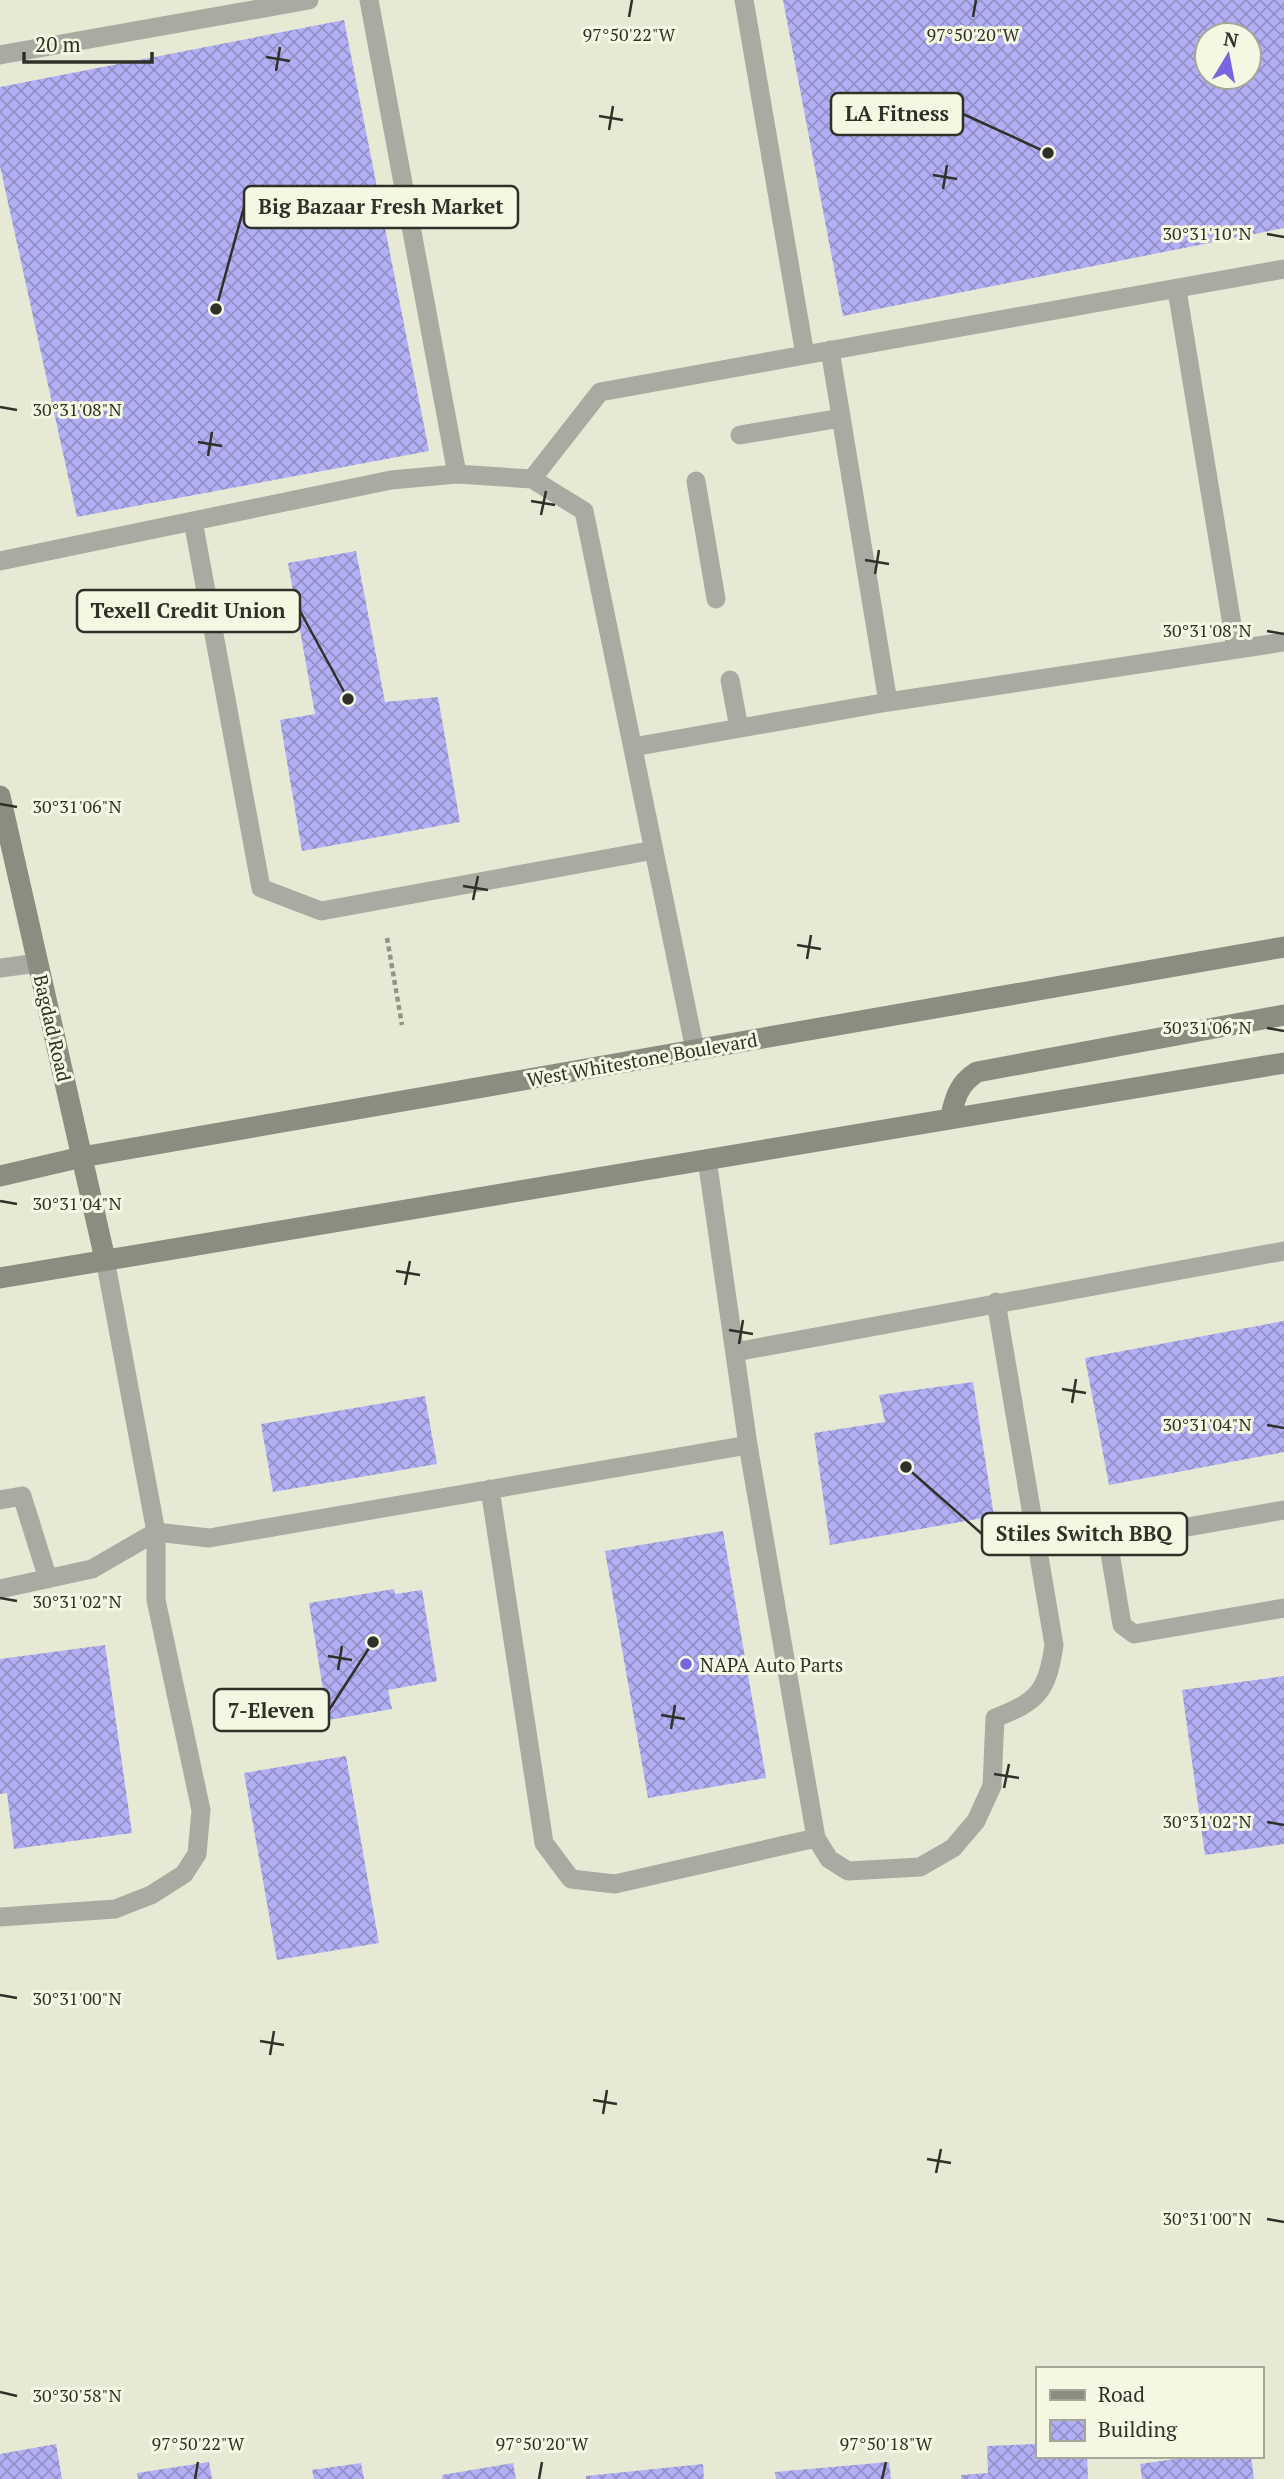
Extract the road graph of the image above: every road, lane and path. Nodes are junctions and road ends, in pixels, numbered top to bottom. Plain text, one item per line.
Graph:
1 (309, 0) edge
2 (369, 0) edge
3 (744, 0) edge
4 (0, 55) edge
5 (1284, 269) edge
6 (1177, 289) junction
7 (830, 351) junction
8 (805, 355) junction
9 (841, 418) junction
10 (740, 435) dead end
11 (457, 474) junction
12 (532, 479) junction
13 (696, 481) dead end
14 (193, 521) junction
15 (0, 561) edge
16 (716, 599) dead end
17 (1284, 642) edge
18 (1236, 649) junction
19 (730, 680) dead end
20 (888, 702) junction
21 (739, 728) junction
22 (633, 747) junction
23 (0, 796) edge
24 (654, 850) junction
25 (387, 938) dead end
26 (1284, 947) edge
27 (38, 963) junction
28 (0, 968) edge
29 (1284, 1015) edge
30 (402, 1025) dead end
31 (695, 1050) junction
32 (1284, 1063) edge
33 (950, 1118) junction
34 (82, 1157) junction
35 (707, 1159) junction
36 (0, 1175) edge
37 (1284, 1251) edge
38 (105, 1259) junction
39 (0, 1278) edge
40 (996, 1302) junction
41 (736, 1352) junction
42 (748, 1445) junction
43 (490, 1489) junction
44 (0, 1500) edge
45 (1284, 1510) edge
46 (156, 1532) junction
47 (48, 1579) junction
48 (0, 1589) edge
49 (1284, 1608) edge
50 (816, 1838) junction
51 (0, 1917) edge

1 - 4 lane
2 - 11 lane
3 - 8 lane
5 - 6 lane
6 - 7 lane
6 - 18 lane
7 - 8 lane
7 - 9 lane
8 - 12 lane
9 - 10 lane
9 - 20 lane
11 - 12 lane
11 - 14 lane
12 - 22 lane
13 - 16 lane
14 - 15 lane
14 - 24 lane
17 - 18 lane
18 - 20 lane
19 - 21 lane
20 - 21 lane
21 - 22 lane
22 - 24 lane
23 - 27 main road, Bagdad Road
24 - 31 lane
25 - 30 path
26 - 31 main road, West Whitestone Boulevard
27 - 28 lane
27 - 34 main road, Bagdad Road
29 - 33 main road
31 - 34 main road, West Whitestone Boulevard
32 - 33 main road
33 - 35 main road
34 - 36 main road, West Whitestone Boulevard
34 - 38 main road, Bagdad Road
35 - 38 main road
35 - 41 lane
37 - 40 lane
38 - 39 main road
38 - 46 lane
40 - 41 lane
40 - 50 lane
41 - 42 lane
42 - 43 lane
42 - 50 lane
43 - 46 lane
43 - 50 lane
44 - 47 lane
45 - 49 lane
46 - 47 lane
46 - 51 lane
47 - 48 lane

